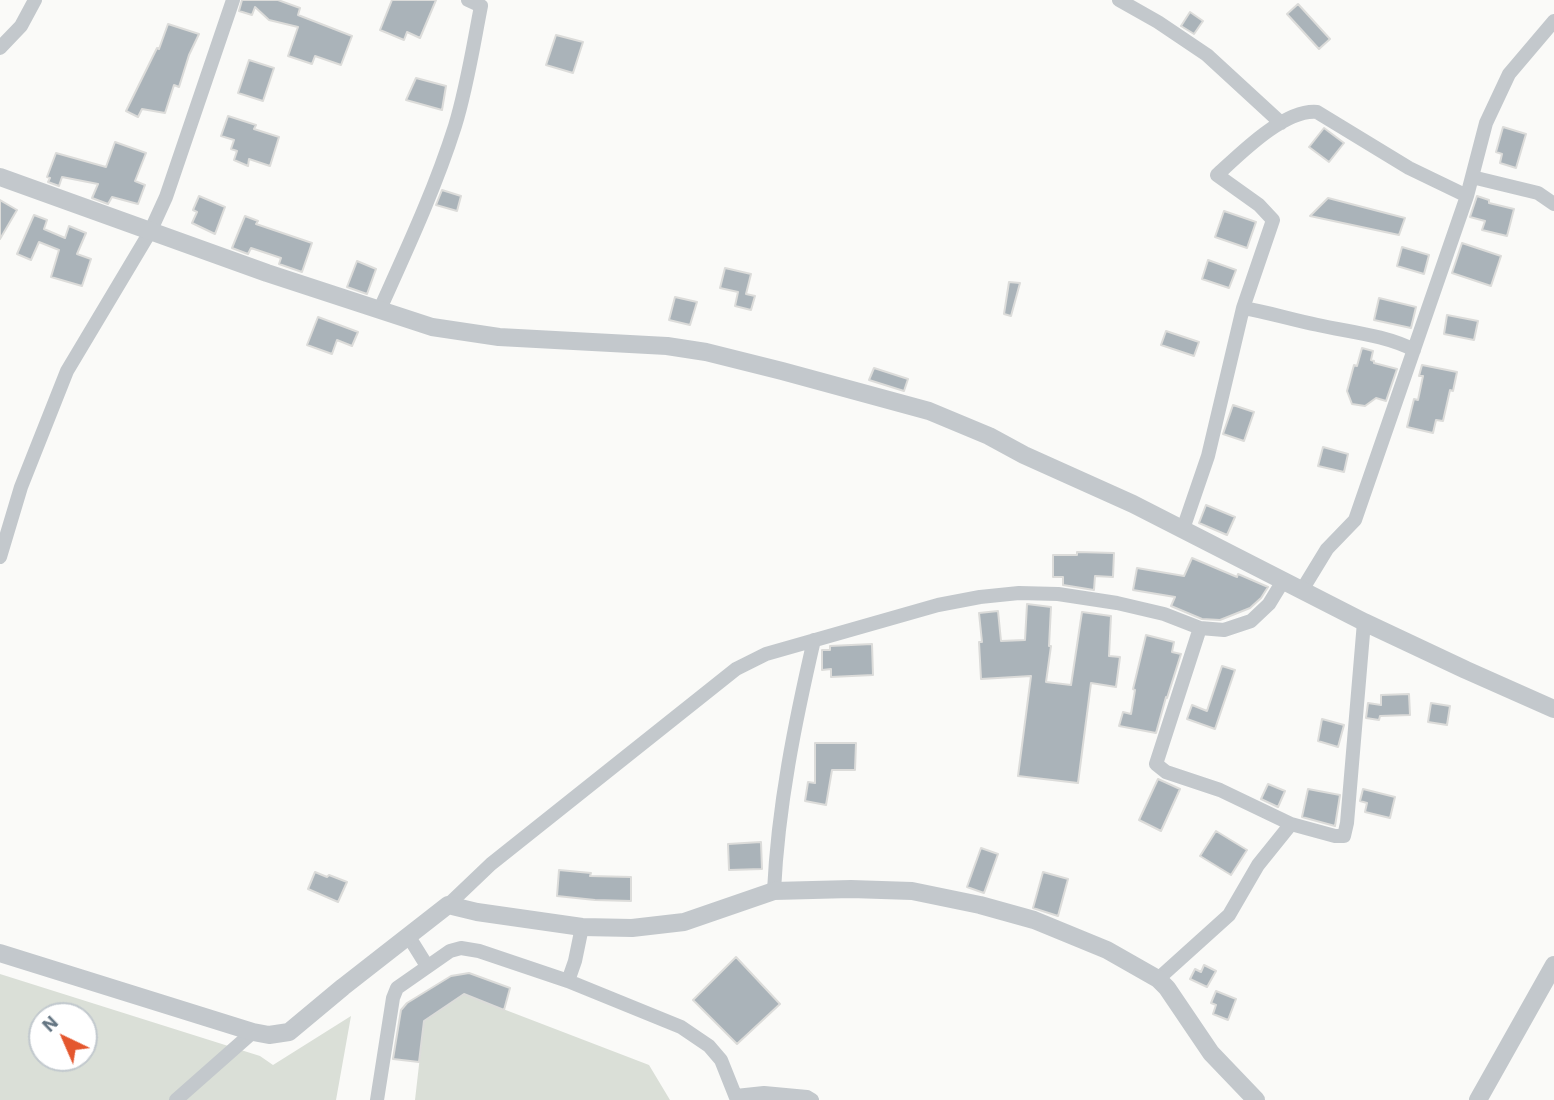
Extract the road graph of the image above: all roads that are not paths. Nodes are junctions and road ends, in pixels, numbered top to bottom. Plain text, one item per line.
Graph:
1 (35, 0) edge
2 (233, 0) edge
3 (468, 0) edge
4 (1119, 0) edge
5 (1554, 21) edge
6 (0, 48) edge
7 (1281, 123) junction
8 (0, 177) edge
9 (1472, 177) junction
10 (1466, 196) junction
11 (1554, 204) edge
12 (150, 232) junction
13 (1242, 308) junction
14 (380, 309) junction
15 (1413, 350) junction
16 (1183, 529) junction
17 (0, 557) edge
18 (1283, 581) junction
19 (1302, 590) junction
20 (1364, 622) junction
21 (1200, 628) junction
22 (814, 640) junction
23 (1554, 709) edge
24 (1292, 824) junction
25 (774, 891) junction
26 (448, 905) junction
27 (582, 927) junction
28 (410, 936) junction
29 (0, 953) edge
30 (1554, 965) edge
31 (428, 966) junction
32 (1158, 979) junction
33 (568, 981) junction
34 (253, 1032) junction
35 (737, 1098) edge
36 (176, 1100) edge
37 (377, 1100) edge
38 (812, 1100) edge
39 (1256, 1100) edge
40 (1478, 1100) edge

1 - 6 street
2 - 12 street
3 - 14 street
4 - 7 street
5 - 9 street
7 - 10 street
7 - 13 street
8 - 12 street
9 - 10 street
9 - 11 street
10 - 15 street
12 - 14 street
12 - 17 street
13 - 15 street
13 - 16 street
14 - 16 street
15 - 19 street
16 - 18 street
18 - 19 street
18 - 21 street
19 - 20 street
20 - 23 street
20 - 24 street
21 - 22 street
21 - 24 street
22 - 25 street
22 - 26 street
24 - 32 street
25 - 27 street
25 - 32 street
26 - 27 street
26 - 28 street
27 - 33 street
28 - 31 street
28 - 34 street
29 - 34 street
30 - 40 street
31 - 33 street
31 - 37 street
32 - 39 street
33 - 35 street
34 - 36 street
35 - 38 street

